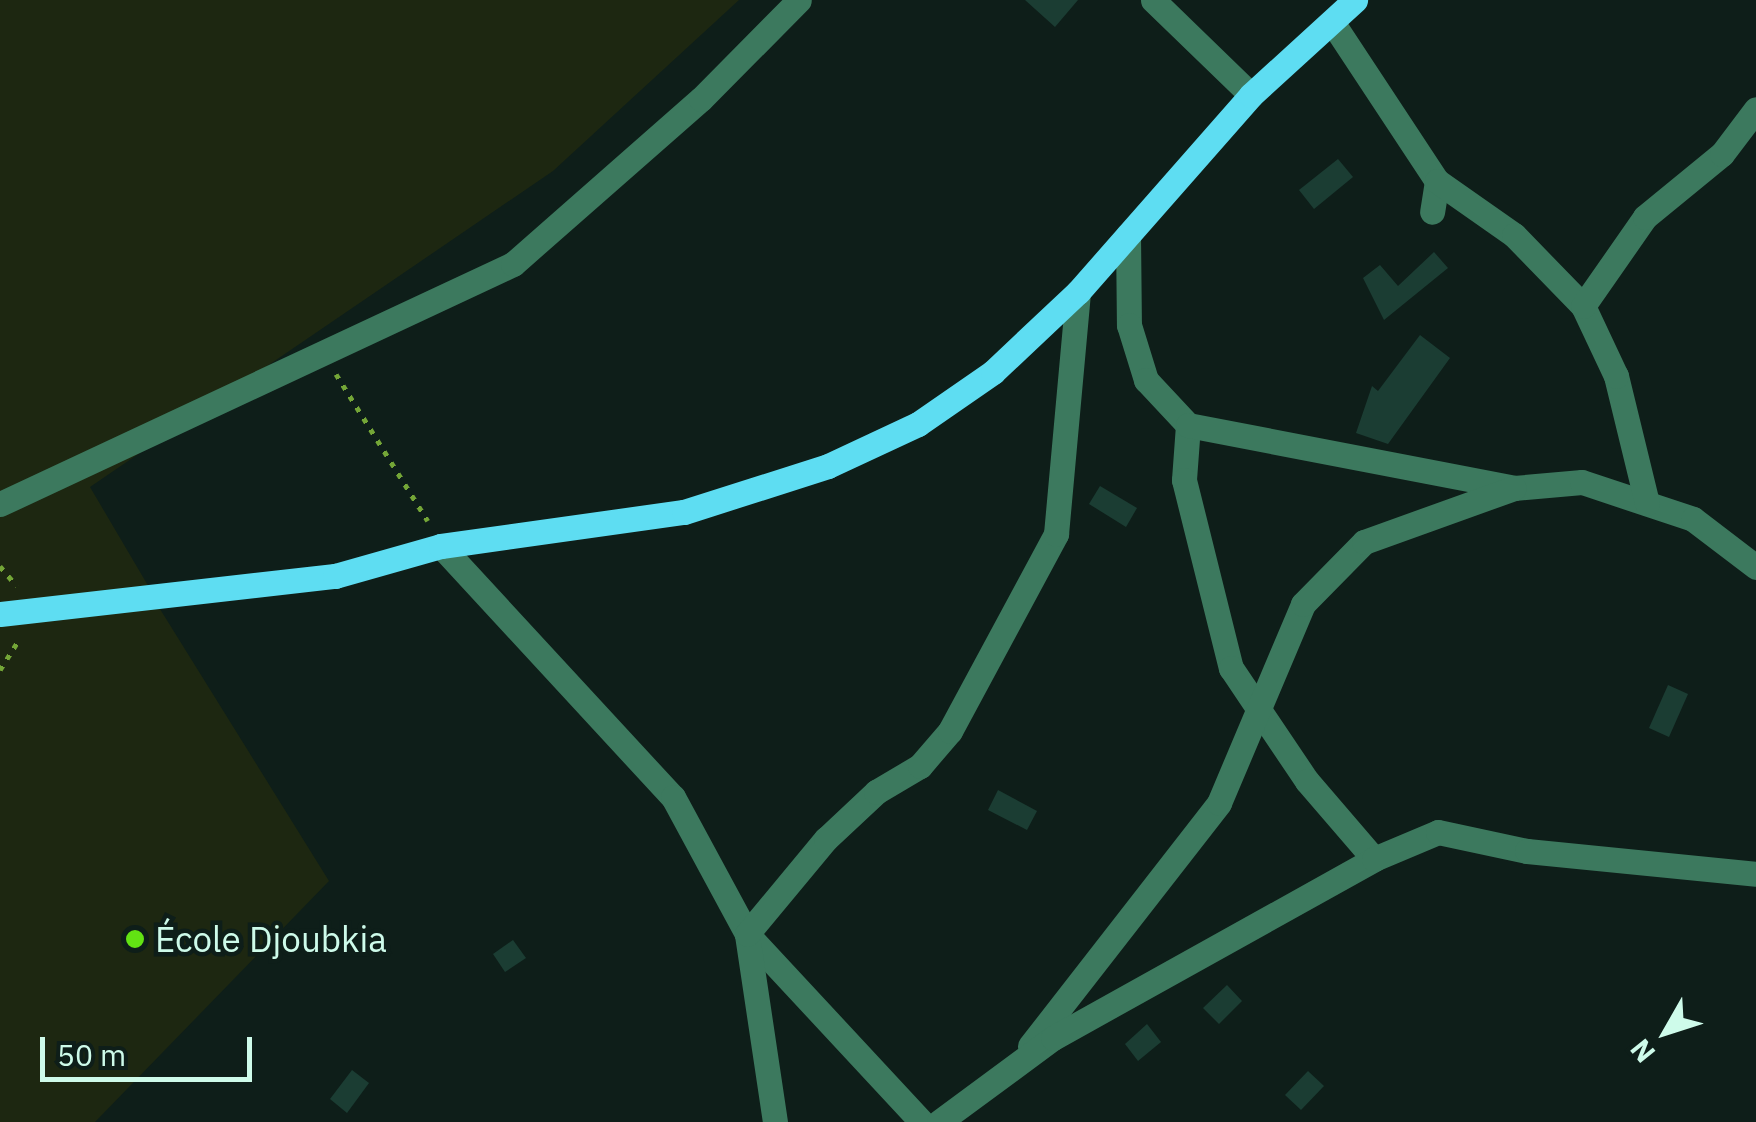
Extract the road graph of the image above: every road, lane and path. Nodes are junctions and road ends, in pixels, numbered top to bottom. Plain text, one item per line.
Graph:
1 (799, 0) edge
2 (1153, 0) edge
3 (1355, 0) edge
4 (1332, 22) junction
5 (1251, 96) junction
6 (1756, 109) edge
7 (1437, 180) junction
8 (1432, 212) dead end
9 (1128, 235) junction
10 (1078, 292) junction
11 (1583, 306) junction
12 (326, 356) junction
13 (1188, 425) junction
14 (1514, 488) junction
15 (1647, 503) junction
16 (0, 504) edge
17 (441, 546) junction
18 (1756, 567) edge
19 (0, 614) edge
20 (1259, 709) junction
21 (1374, 858) junction
22 (1756, 874) edge
23 (747, 934) junction
24 (1015, 1066) junction
25 (775, 1122) edge
26 (922, 1122) edge
27 (939, 1122) edge

1 - 12 street
2 - 5 street
3 - 4 main road
4 - 5 main road
4 - 7 street
5 - 9 main road
6 - 11 street
7 - 8 street
7 - 11 street
9 - 10 main road
9 - 13 street
10 - 17 main road
10 - 23 street
11 - 15 street
12 - 16 street
12 - 17 path
13 - 14 street
13 - 20 street
14 - 15 street
14 - 20 street
15 - 18 street
17 - 19 main road
17 - 23 street
20 - 21 street
20 - 24 street
21 - 22 street
21 - 24 street
23 - 25 street
23 - 26 street
24 - 27 street

